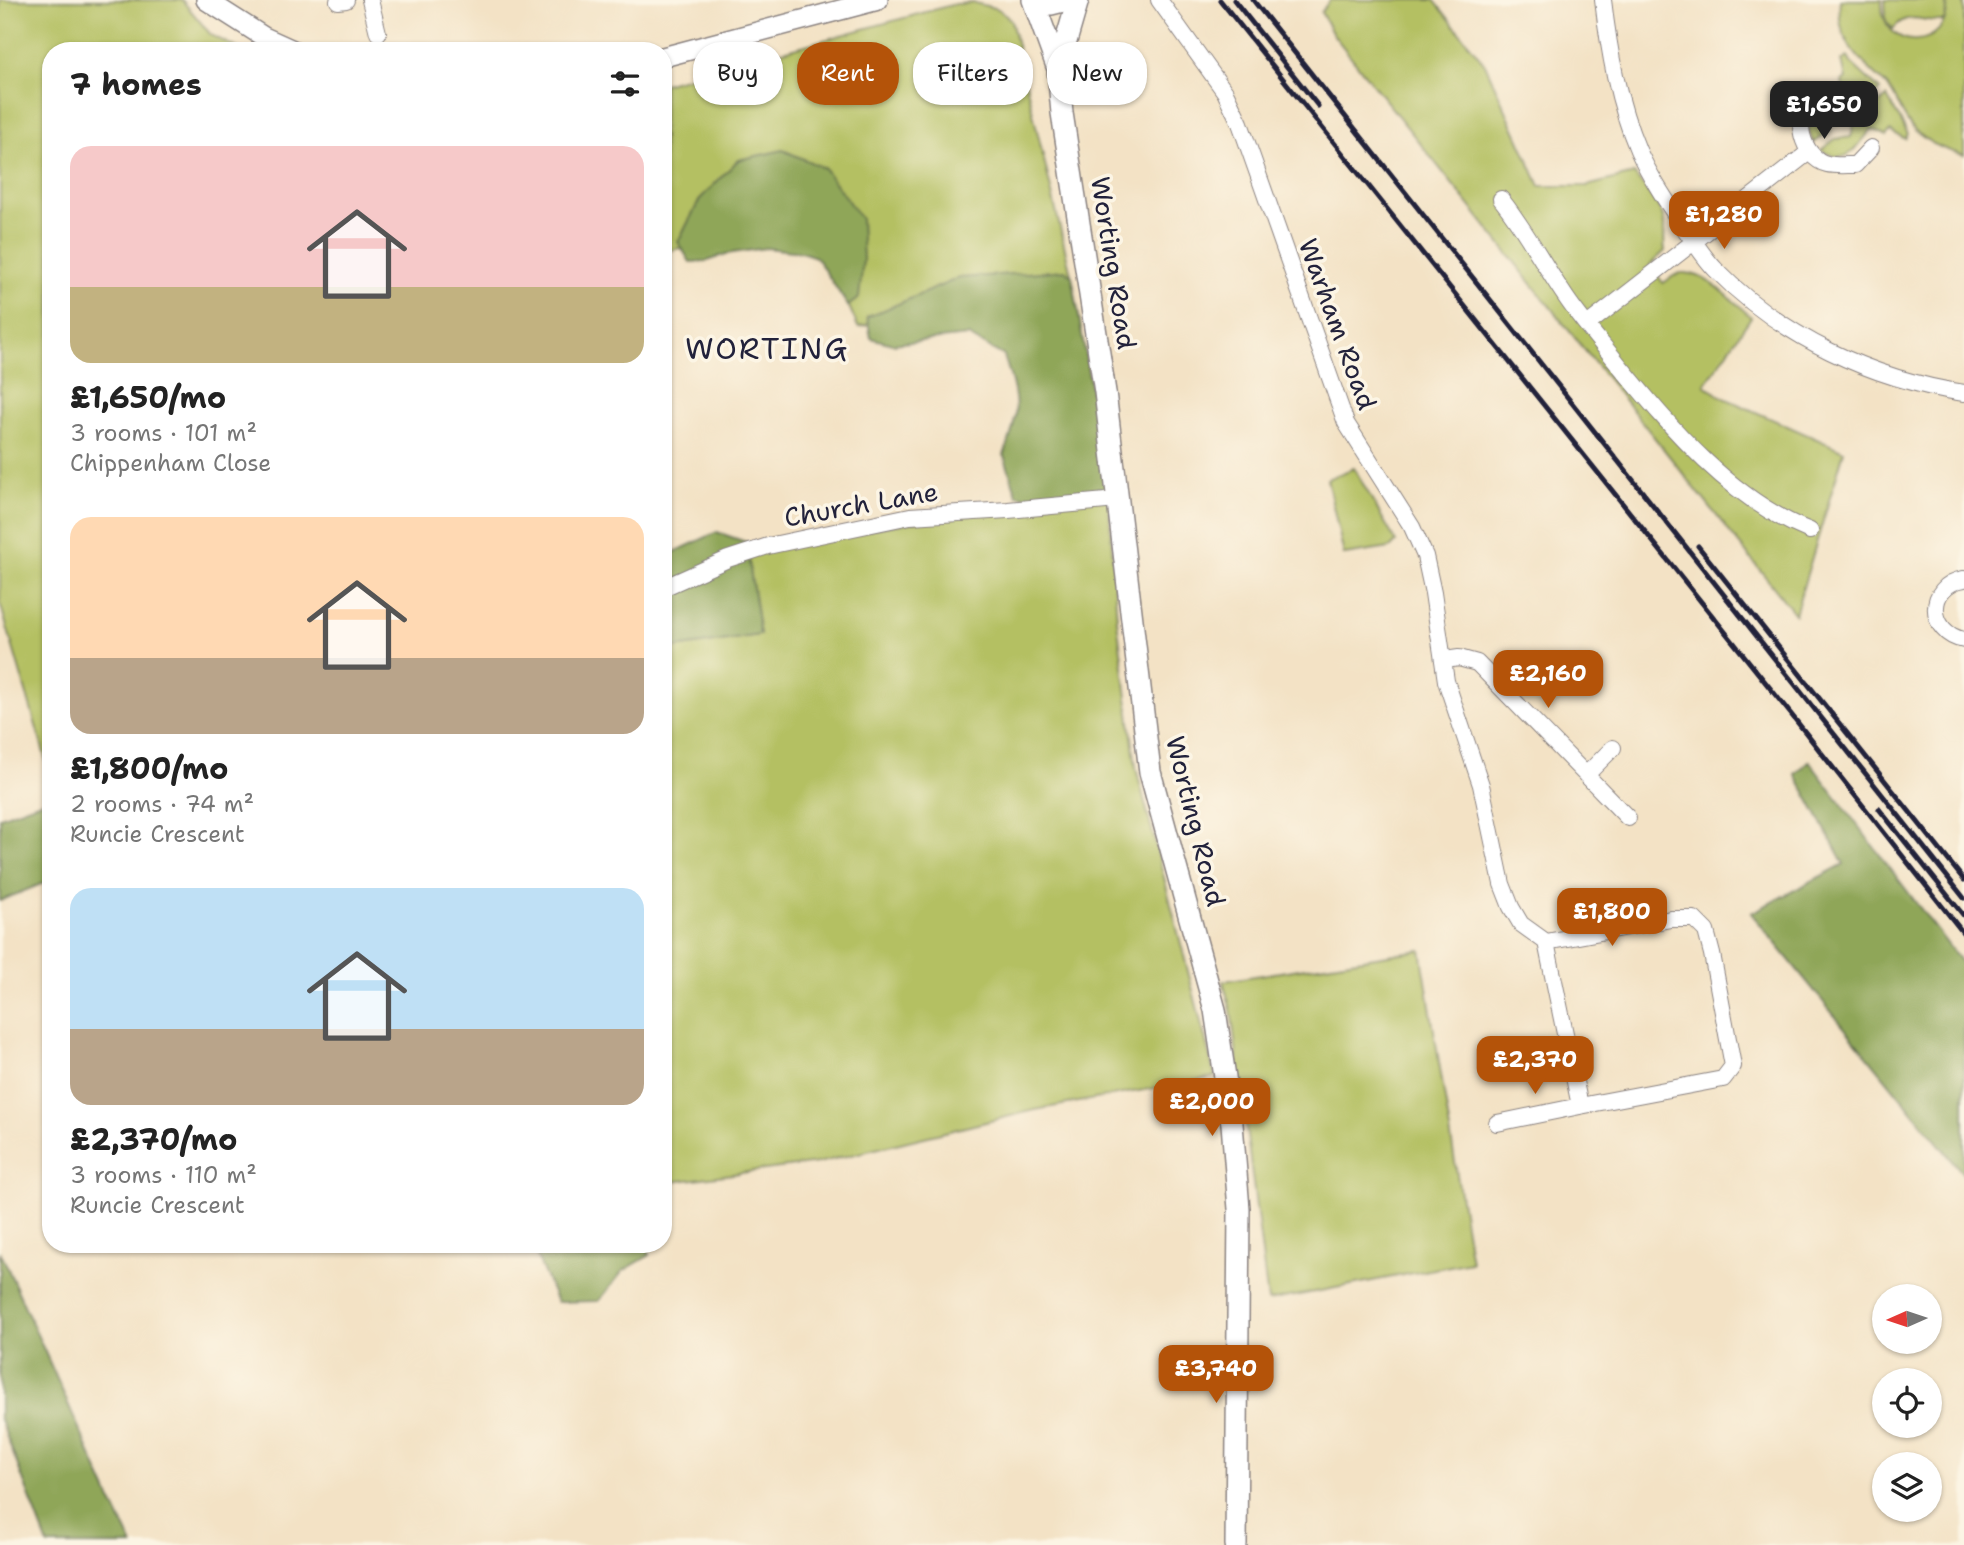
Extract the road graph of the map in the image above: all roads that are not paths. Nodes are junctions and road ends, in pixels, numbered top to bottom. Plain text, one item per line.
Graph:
1 (206, 0) edge
2 (370, 0) edge
3 (1034, 0) edge
4 (1067, 0) edge
5 (1078, 0) edge
6 (1159, 0) edge
7 (1603, 0) edge
8 (870, 1) edge
9 (378, 33) dead end
10 (275, 42) edge
11 (1049, 42) edge
12 (1066, 42) edge
13 (672, 55) edge
14 (1828, 93) dead end
15 (1061, 105) edge
16 (1871, 148) dead end
17 (1809, 152) junction
18 (1502, 199) dead end
19 (1695, 243) junction
20 (1587, 325) junction
21 (1964, 393) edge
22 (1117, 500) junction
23 (1811, 531) dead end
24 (1964, 579) edge
25 (672, 584) edge
26 (1964, 640) edge
27 (1444, 660) junction
28 (1613, 748) dead end
29 (1587, 775) junction
30 (1628, 818) dead end
31 (1546, 942) junction
32 (1580, 1106) junction
33 (1497, 1123) dead end
34 (1236, 1545) edge

1 - 10 street
2 - 9 street
3 - 4 main road
3 - 11 main road, Worting Road
5 - 12 main road, Worting Road
6 - 27 street, Warham Road
7 - 19 street
8 - 13 street
14 - 17 street
15 - 22 main road, Worting Road
16 - 17 street
17 - 19 street
18 - 20 street
19 - 20 street
19 - 21 street
20 - 23 street
22 - 25 street, Church Lane
22 - 34 main road, Worting Road
24 - 26 street
27 - 29 street
27 - 31 street, Warham Road
28 - 29 street
29 - 30 street
31 - 32 street
31 - 32 street
32 - 33 street

